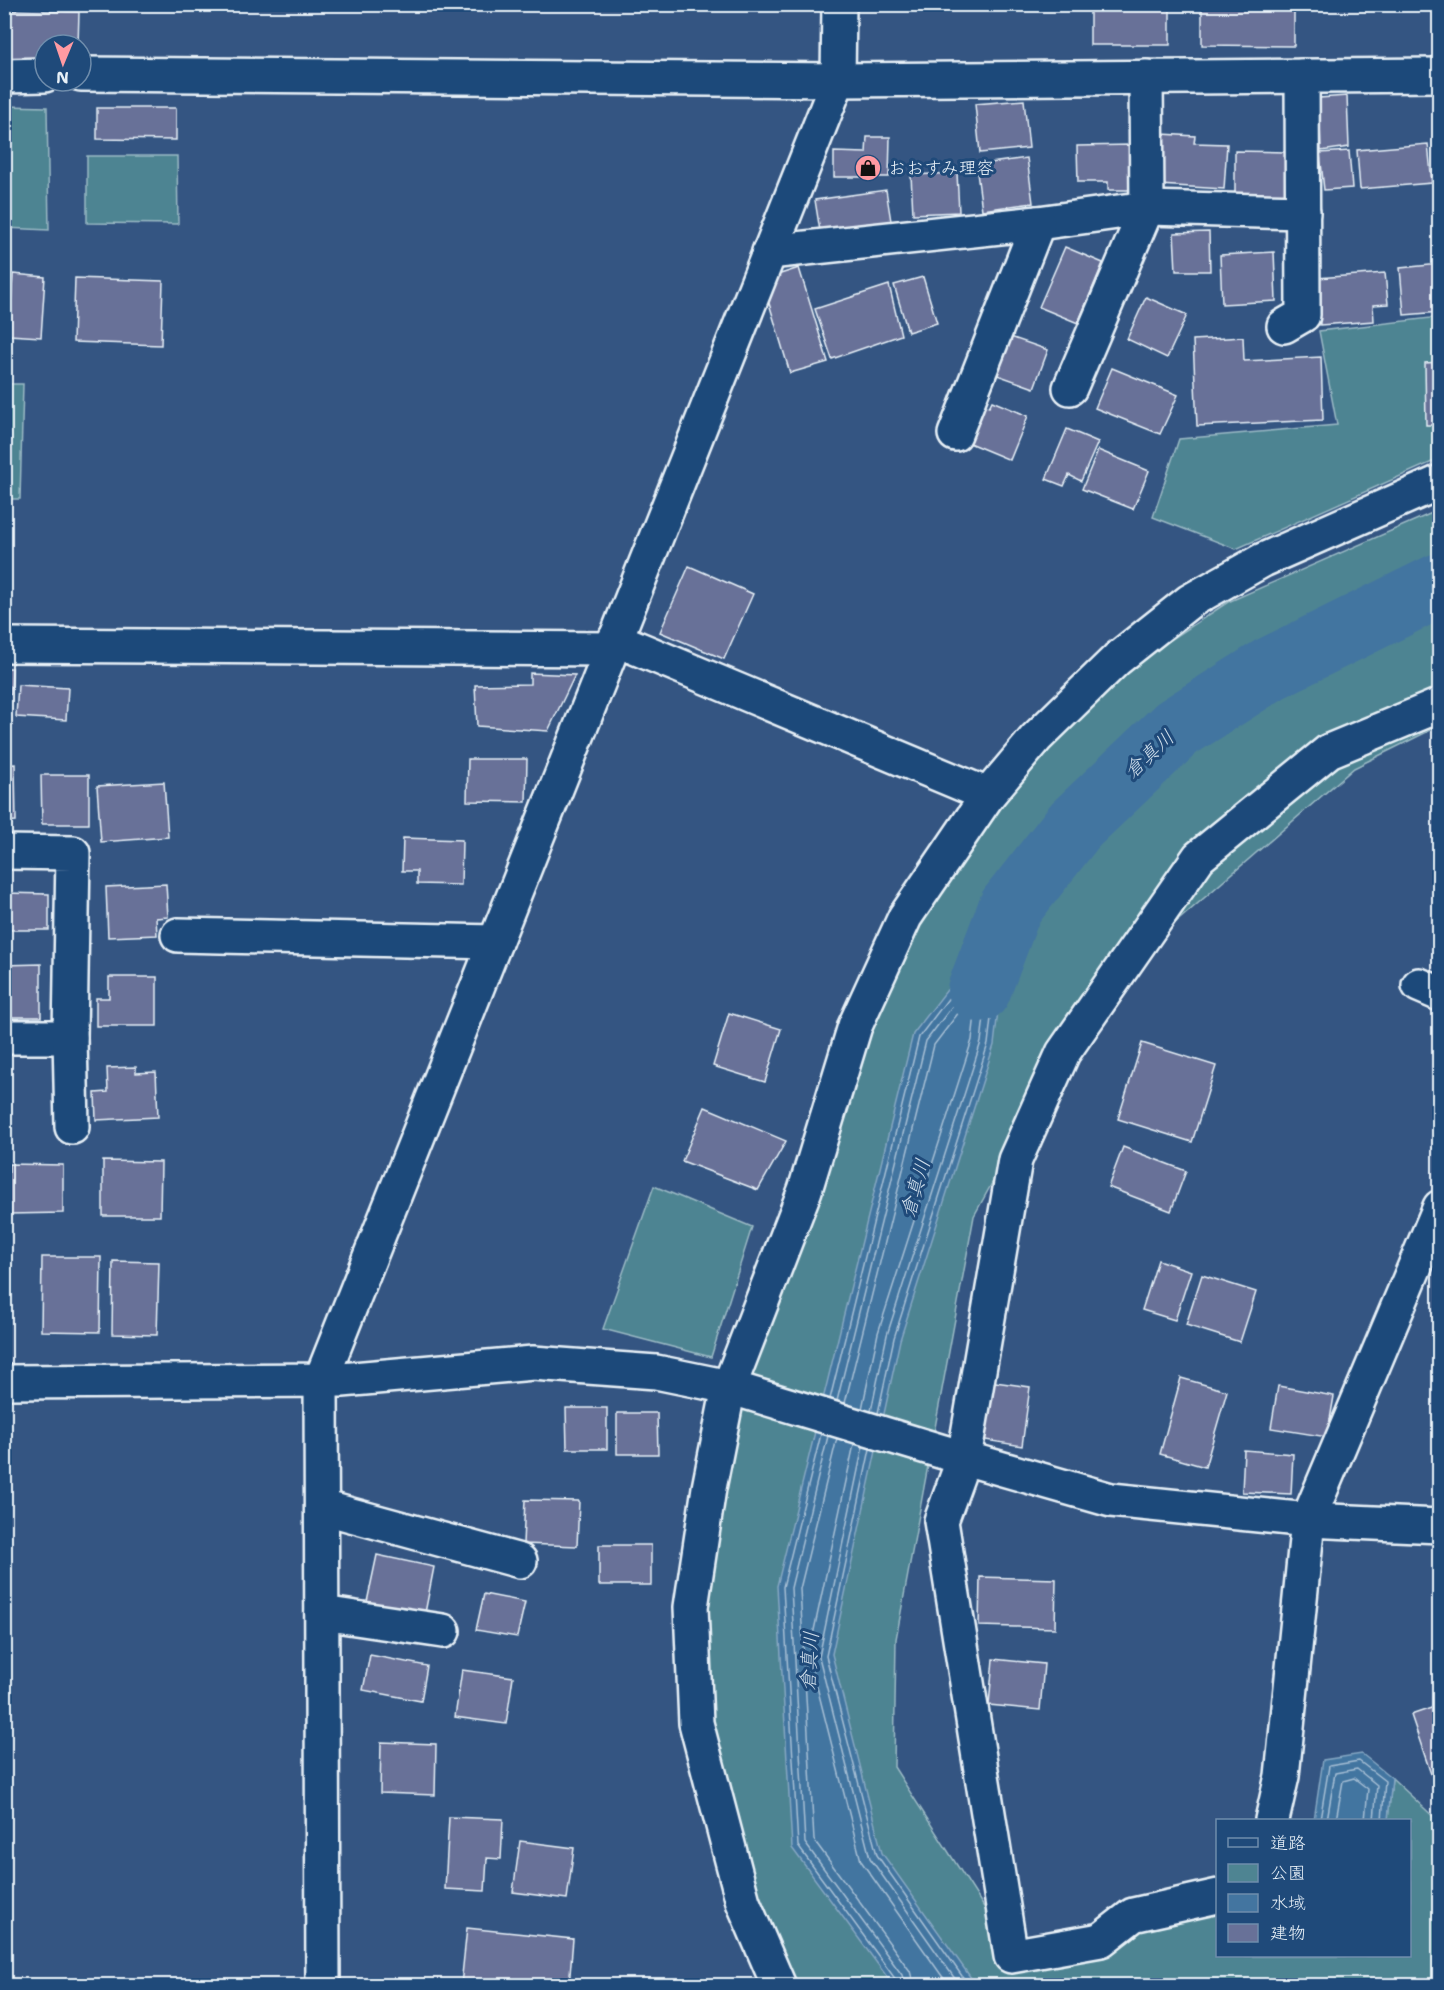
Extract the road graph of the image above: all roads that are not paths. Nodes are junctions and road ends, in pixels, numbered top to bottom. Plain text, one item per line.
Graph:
1 (838, 4) edge
2 (93, 74) edge
3 (33, 75) edge
4 (1440, 75) edge
5 (4, 76) edge
6 (1302, 76) junction
7 (1146, 77) junction
8 (838, 80) junction
9 (1147, 208) junction
10 (1303, 212) junction
11 (1038, 224) junction
12 (769, 252) junction
13 (1284, 327) dead end
14 (1070, 387) dead end
15 (955, 434) dead end
16 (1440, 482) edge
17 (614, 644) junction
18 (4, 645) edge
19 (1440, 705) edge
20 (988, 795) junction
21 (4, 852) edge
22 (178, 935) dead end
23 (495, 942) junction
24 (4, 1037) edge
25 (70, 1037) junction
26 (72, 1126) dead end
27 (1440, 1207) edge
28 (321, 1380) junction
29 (4, 1382) edge
30 (739, 1391) junction
31 (952, 1455) junction
32 (322, 1507) junction
33 (1308, 1520) junction
34 (1440, 1526) edge
35 (520, 1561) dead end
36 (322, 1613) junction
37 (442, 1631) dead end
38 (1272, 1819) edge
39 (1216, 1896) edge
40 (323, 1986) edge
41 (779, 1986) edge

1 - 8 street
2 - 8 street
3 - 5 street
4 - 6 street
6 - 7 street
6 - 10 street
7 - 8 street
7 - 9 street
8 - 12 street
9 - 10 street
9 - 11 street
9 - 14 street
10 - 13 street
11 - 12 street
11 - 15 street
12 - 17 street
16 - 20 street
17 - 18 street
17 - 20 street
17 - 23 street
19 - 31 street
20 - 30 street
21 - 25 street
22 - 23 street
23 - 28 street
24 - 25 street
25 - 26 street
27 - 33 street
28 - 29 street
28 - 30 street
28 - 32 street
30 - 31 street
30 - 41 street
31 - 33 street
31 - 39 street
32 - 35 street
32 - 36 street
33 - 34 street
33 - 38 street
36 - 37 street
36 - 40 street

